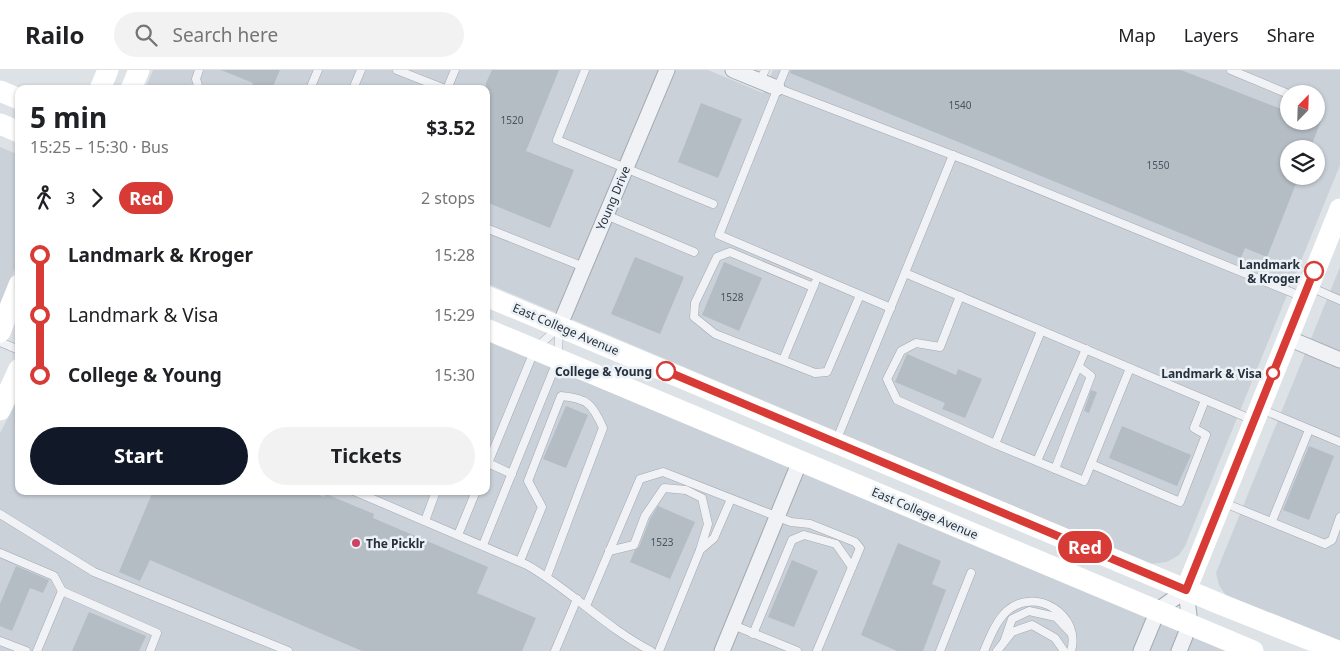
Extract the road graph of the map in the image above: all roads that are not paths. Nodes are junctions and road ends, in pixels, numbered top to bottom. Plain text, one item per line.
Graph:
1 (108, 70) edge
2 (139, 70) edge
3 (199, 70) edge
4 (318, 70) edge
5 (361, 70) edge
6 (397, 70) edge
7 (455, 70) edge
8 (585, 70) edge
9 (667, 70) edge
10 (733, 70) edge
11 (785, 70) edge
12 (1231, 70) edge
13 (763, 76) edge
14 (102, 85) edge
15 (133, 85) edge
16 (198, 85) edge
17 (312, 85) edge
18 (355, 85) edge
19 (436, 85) edge
20 (448, 85) edge
21 (777, 88) junction
22 (1280, 90) edge
23 (0, 91) edge
24 (15, 97) edge
25 (0, 124) edge
26 (15, 130) edge
27 (954, 155) junction
28 (626, 167) junction
29 (713, 204) dead end
30 (1340, 209) edge
31 (606, 215) junction
32 (490, 230) edge
33 (694, 252) dead end
34 (584, 267) junction
35 (905, 273) junction
36 (817, 277) junction
37 (813, 287) junction
38 (1306, 292) junction
39 (15, 295) edge
40 (860, 295) junction
41 (960, 296) junction
42 (490, 298) edge
43 (1340, 300) edge
44 (891, 308) junction
45 (559, 327) junction
46 (490, 331) edge
47 (1041, 331) junction
48 (0, 332) edge
49 (1288, 338) junction
50 (0, 342) edge
51 (15, 348) edge
52 (535, 350) junction
53 (1086, 350) junction
54 (558, 359) junction
55 (783, 360) junction
56 (1340, 360) edge
57 (1079, 367) junction
58 (1130, 368) junction
59 (15, 378) edge
60 (1206, 400) junction
61 (664, 404) junction
62 (0, 410) edge
63 (1257, 415) junction
64 (1309, 430) junction
65 (837, 438) junction
66 (1340, 442) edge
67 (995, 444) junction
68 (490, 459) edge
69 (800, 461) junction
70 (1037, 462) junction
71 (1091, 464) junction
72 (490, 467) edge
73 (1055, 469) junction
74 (512, 474) junction
75 (363, 495) edge
76 (435, 495) edge
77 (474, 495) edge
78 (731, 499) junction
79 (1222, 502) junction
80 (0, 514) edge
81 (1340, 516) edge
82 (778, 517) junction
83 (425, 521) junction
84 (1272, 522) junction
85 (458, 535) junction
86 (483, 545) junction
87 (700, 550) junction
88 (609, 551) junction
89 (0, 553) edge
90 (520, 561) junction
91 (852, 567) junction
92 (972, 573) dead end
93 (547, 576) junction
94 (1186, 590) junction
95 (62, 591) junction
96 (577, 599) junction
97 (586, 606) junction
98 (1158, 610) junction
99 (1190, 624) junction
100 (733, 625) junction
101 (754, 634) junction
102 (1072, 635) junction
103 (0, 641) edge
104 (1004, 642) junction
105 (26, 651) edge
106 (37, 651) edge
107 (150, 651) edge
108 (288, 651) edge
109 (555, 651) edge
110 (651, 651) edge
111 (659, 651) edge
112 (722, 651) edge
113 (797, 651) edge
114 (817, 651) edge
115 (940, 651) edge
116 (984, 651) edge
117 (997, 651) edge
118 (1064, 651) edge
119 (1072, 651) edge
120 (1141, 651) edge
121 (1178, 651) edge
122 (1253, 651) edge
123 (1338, 651) edge

1 - 14 main road
2 - 15 main road
3 - 16 lane
4 - 17 lane
5 - 18 lane
6 - 19 lane
7 - 20 lane
8 - 28 lane
9 - 28 street, Young Drive
10 - 13 street
11 - 21 lane
12 - 22 lane
13 - 21 street
21 - 27 lane
21 - 36 lane
23 - 24 main road
25 - 26 main road
27 - 35 lane
27 - 38 lane
28 - 29 lane
28 - 31 street, Young Drive
30 - 38 main road
31 - 33 lane
31 - 34 street, Young Drive
32 - 34 lane
34 - 45 street, Young Drive
35 - 41 lane
35 - 44 lane
36 - 37 lane
36 - 40 lane
37 - 55 lane
37 - 55 lane
38 - 43 lane
38 - 49 main road
39 - 48 main road
40 - 44 lane
40 - 55 lane
41 - 47 lane
41 - 67 lane
42 - 45 main road, East College Avenue
44 - 65 lane
45 - 52 lane
45 - 54 lane
45 - 65 main road, East College Avenue
46 - 52 main road, East College Avenue
47 - 53 lane
47 - 67 lane
49 - 56 street
49 - 63 main road
50 - 51 lane
52 - 54 main road, East College Avenue
52 - 68 lane
53 - 57 lane
53 - 58 lane
54 - 61 main road, East College Avenue
54 - 74 lane
57 - 70 lane
57 - 73 lane
58 - 60 lane
58 - 71 lane
59 - 62 main road
60 - 63 lane
60 - 71 lane
61 - 65 main road
61 - 69 main road, East College Avenue
63 - 64 lane
63 - 79 main road
64 - 66 lane
64 - 84 lane
65 - 94 main road, East College Avenue
67 - 70 lane
69 - 82 street
69 - 98 main road, East College Avenue
70 - 73 lane
71 - 73 lane
72 - 74 lane
74 - 86 lane
75 - 83 lane
76 - 83 lane
77 - 85 lane
78 - 82 lane
78 - 87 lane
78 - 88 lane
79 - 84 lane
79 - 94 main road
80 - 108 lane
81 - 84 lane
82 - 91 lane
82 - 100 street
83 - 85 lane
85 - 86 lane
86 - 90 lane
87 - 88 lane
87 - 111 lane
88 - 97 lane
89 - 95 lane
90 - 93 lane
90 - 93 lane
91 - 101 lane
91 - 114 lane
92 - 115 lane
93 - 96 lane
94 - 98 street
94 - 99 street
94 - 123 main road, East College Avenue
95 - 106 lane
95 - 107 lane
96 - 97 lane
96 - 109 lane
97 - 110 lane
98 - 99 main road, East College Avenue
98 - 120 street
99 - 121 street
99 - 122 main road, East College Avenue
100 - 101 lane
100 - 112 street
101 - 113 lane
102 - 104 lane
102 - 116 lane
102 - 119 lane
103 - 105 lane
104 - 117 lane
104 - 118 lane

